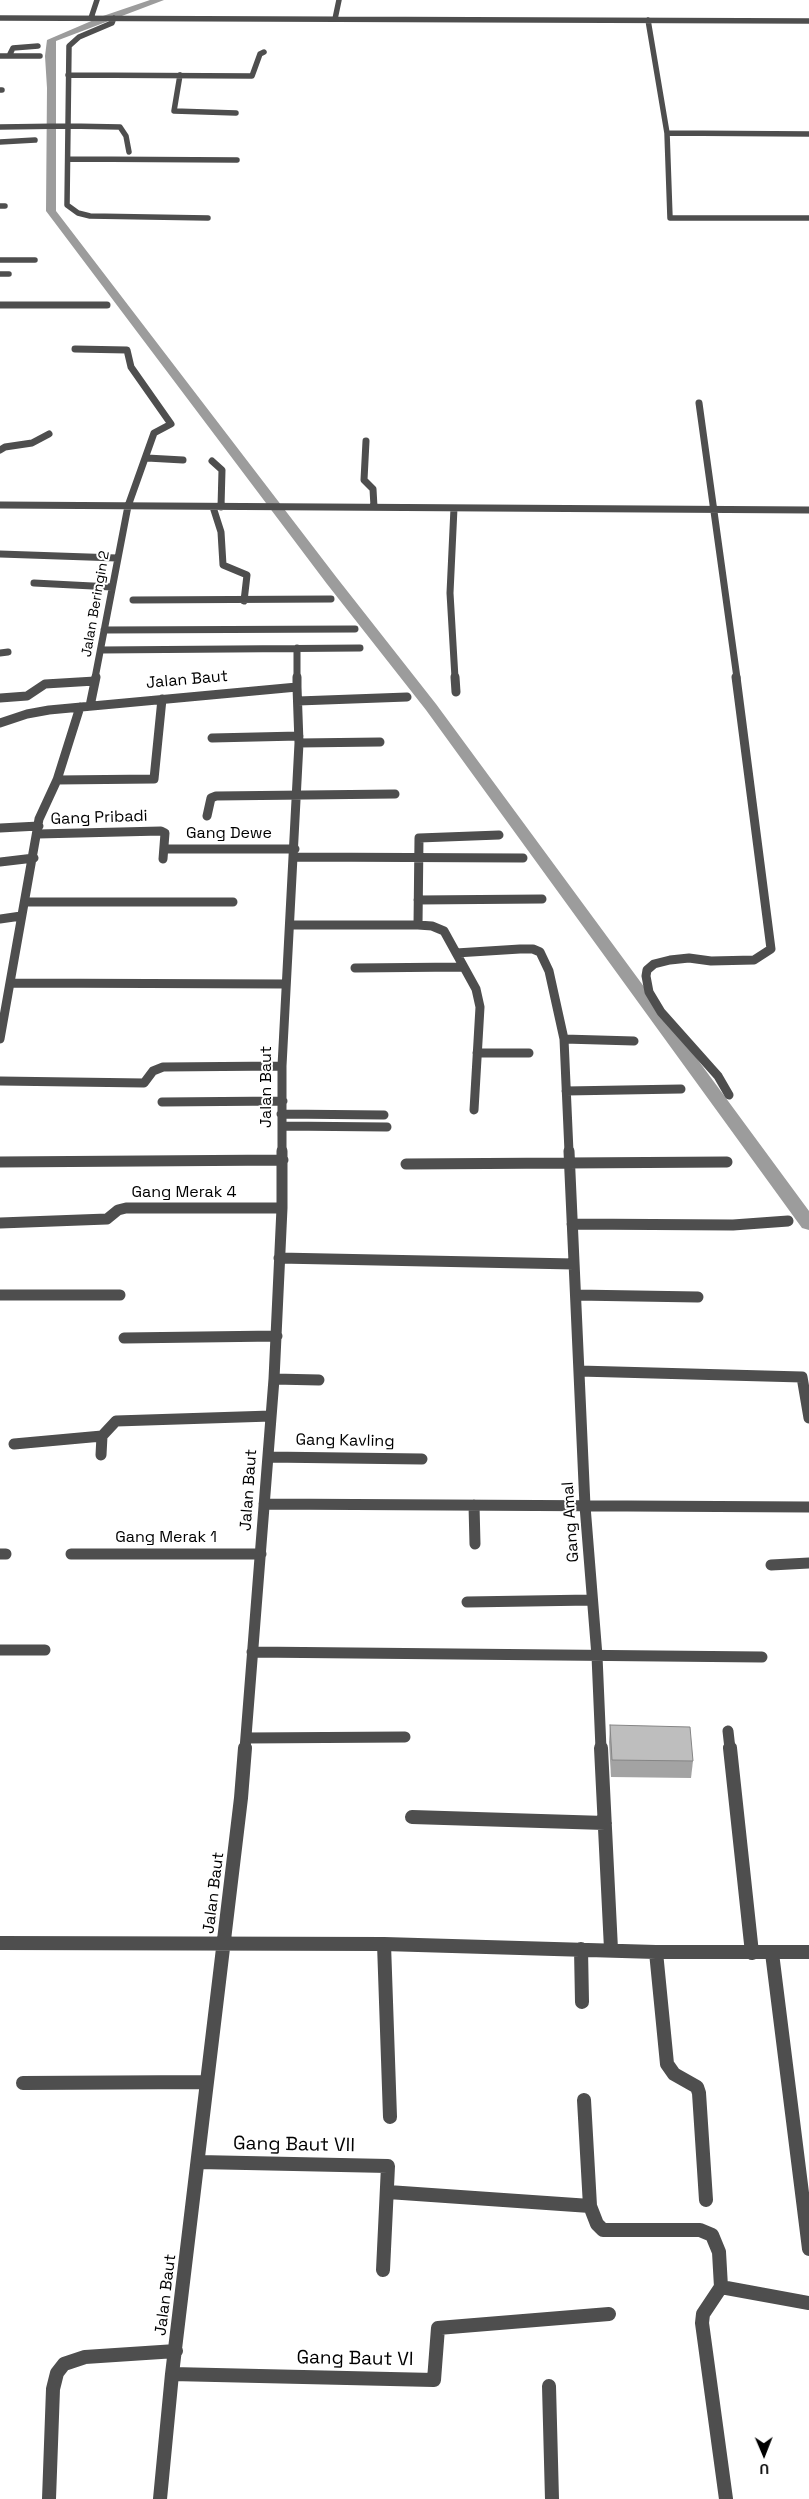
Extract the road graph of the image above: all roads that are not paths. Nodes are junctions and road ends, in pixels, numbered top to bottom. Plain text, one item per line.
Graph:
1 (97, 0) edge
2 (339, 0) edge
3 (0, 18) edge
4 (91, 18) junction
5 (114, 18) junction
6 (335, 19) junction
7 (648, 20) junction
8 (809, 21) edge
9 (38, 46) dead end
10 (264, 52) dead end
11 (0, 56) edge
12 (9, 56) junction
13 (40, 56) dead end
14 (68, 75) junction
15 (180, 75) junction
16 (236, 113) dead end
17 (42, 120) dead end
18 (0, 121) edge
19 (0, 127) edge
20 (66, 127) junction
21 (667, 133) junction
22 (809, 134) edge
23 (35, 140) dead end
24 (0, 142) edge
25 (129, 152) dead end
26 (69, 159) junction
27 (237, 160) dead end
28 (208, 218) dead end
29 (809, 218) edge
30 (0, 260) edge
31 (35, 260) dead end
32 (0, 274) edge
33 (9, 274) dead end
34 (0, 305) edge
35 (106, 305) dead end
36 (75, 349) dead end
37 (698, 403) dead end
38 (48, 434) dead end
39 (366, 441) dead end
40 (0, 450) edge
41 (146, 458) junction
42 (183, 460) dead end
43 (212, 461) dead end
44 (0, 505) edge
45 (128, 506) junction
46 (217, 507) junction
47 (374, 507) junction
48 (454, 508) junction
49 (715, 509) junction
50 (809, 510) edge
51 (0, 554) edge
52 (117, 558) junction
53 (34, 583) dead end
54 (112, 587) junction
55 (331, 599) dead end
56 (134, 600) dead end
57 (244, 601) junction
58 (355, 629) dead end
59 (104, 630) junction
60 (298, 648) junction
61 (360, 648) dead end
62 (101, 650) junction
63 (95, 681) junction
64 (297, 687) junction
65 (456, 692) dead end
66 (406, 697) dead end
67 (0, 698) edge
68 (162, 699) junction
69 (298, 701) junction
70 (85, 706) junction
71 (0, 723) edge
72 (212, 738) dead end
73 (299, 739) junction
74 (380, 742) dead end
75 (57, 780) junction
76 (395, 794) dead end
77 (296, 795) junction
78 (207, 816) dead end
79 (0, 828) edge
80 (39, 830) junction
81 (499, 835) dead end
82 (294, 853) junction
83 (164, 854) joint
84 (34, 858) junction
85 (418, 858) junction
86 (523, 858) dead end
87 (0, 862) edge
88 (542, 899) dead end
89 (418, 900) junction
90 (25, 902) junction
91 (233, 902) dead end
92 (21, 916) junction
93 (0, 919) edge
94 (418, 924) junction
95 (291, 925) junction
96 (456, 953) junction
97 (462, 967) junction
98 (354, 968) dead end
99 (11, 983) junction
100 (285, 984) junction
101 (0, 1039) edge
102 (564, 1039) junction
103 (634, 1041) dead end
104 (477, 1053) junction
105 (529, 1053) dead end
106 (282, 1066) junction
107 (0, 1081) edge
108 (681, 1089) dead end
109 (566, 1091) junction
110 (728, 1095) dead end
111 (283, 1101) junction
112 (162, 1102) dead end
113 (474, 1110) dead end
114 (281, 1114) junction
115 (384, 1115) dead end
116 (282, 1126) junction
117 (387, 1127) dead end
118 (283, 1160) junction
119 (0, 1162) edge
120 (727, 1162) dead end
121 (569, 1163) junction
122 (406, 1164) dead end
123 (282, 1208) junction
124 (788, 1221) dead end
125 (0, 1223) edge
126 (572, 1224) junction
127 (279, 1258) junction
128 (574, 1264) junction
129 (0, 1295) edge
130 (120, 1295) dead end
131 (576, 1295) junction
132 (698, 1297) dead end
133 (277, 1336) junction
134 (124, 1338) dead end
135 (579, 1371) junction
136 (274, 1379) junction
137 (319, 1380) dead end
138 (271, 1416) junction
139 (809, 1418) edge
140 (102, 1436) junction
141 (14, 1444) dead end
142 (101, 1455) dead end
143 (268, 1456) junction
144 (422, 1459) dead end
145 (264, 1504) junction
146 (474, 1505) junction
147 (585, 1506) junction
148 (809, 1507) edge
149 (475, 1544) dead end
150 (71, 1554) dead end
151 (261, 1554) junction
152 (809, 1563) edge
153 (770, 1564) dead end
154 (591, 1600) junction
155 (467, 1602) dead end
156 (0, 1650) edge
157 (45, 1650) dead end
158 (252, 1652) junction
159 (597, 1656) junction
160 (762, 1656) dead end
161 (728, 1731) dead end
162 (405, 1737) dead end
163 (246, 1738) junction
164 (412, 1817) dead end
165 (605, 1823) junction
166 (0, 1943) edge
167 (224, 1944) junction
168 (384, 1944) junction
169 (581, 1949) junction
170 (611, 1950) junction
171 (656, 1952) junction
172 (809, 1952) edge
173 (752, 1953) junction
174 (772, 1953) junction
175 (582, 2002) dead end
176 (208, 2082) junction
177 (23, 2083) dead end
178 (584, 2100) dead end
179 (390, 2117) dead end
180 (199, 2162) junction
181 (388, 2192) junction
182 (706, 2200) dead end
183 (590, 2206) junction
184 (809, 2250) edge
185 (383, 2270) dead end
186 (721, 2287) junction
187 (809, 2303) edge
188 (609, 2314) dead end
189 (176, 2351) junction
190 (172, 2374) junction
191 (549, 2386) dead end
192 (49, 2499) edge
193 (160, 2499) edge
194 (552, 2499) edge
195 (726, 2499) edge

1 - 4 street
2 - 6 street
3 - 4 street
4 - 5 street
5 - 6 street
5 - 14 street
6 - 7 street
7 - 8 street
7 - 21 street
9 - 12 street
10 - 15 street
11 - 12 street
12 - 13 street
14 - 15 street
14 - 20 street
15 - 16 street
17 - 18 street
19 - 20 street
20 - 25 street
20 - 26 street
21 - 22 street
21 - 29 street
23 - 24 street
26 - 27 street
26 - 28 street
30 - 31 street
32 - 33 street
34 - 35 street
36 - 41 street, Jalan Beringin 2
37 - 49 street
38 - 40 street
39 - 47 street
41 - 42 street
41 - 45 street, Jalan Beringin 2
43 - 46 street
44 - 45 street
45 - 46 street
45 - 52 street, Jalan Beringin 2
46 - 47 street
46 - 57 street
47 - 48 street
48 - 49 street
48 - 65 street
49 - 50 street
49 - 110 street
51 - 52 street
52 - 54 street, Jalan Beringin 2
53 - 54 street
54 - 59 street, Jalan Beringin 2
55 - 57 street
56 - 57 street
58 - 59 street
59 - 62 street, Jalan Beringin 2
60 - 61 street
60 - 62 street
60 - 64 street
62 - 63 street, Jalan Beringin 2
63 - 67 street
63 - 70 street, Jalan Beringin 2
64 - 68 street, Jalan Baut
64 - 69 street, Jalan Baut
66 - 69 street
68 - 70 street, Jalan Baut
68 - 75 street
69 - 73 street, Jalan Baut
70 - 71 street, Jalan Baut
70 - 75 street, Jalan Beringin 2
72 - 73 street
73 - 74 street
73 - 77 street, Jalan Baut
75 - 80 street, Jalan Beringin 2
76 - 77 street
77 - 78 street
77 - 82 street, Jalan Baut
79 - 80 street
80 - 83 street, Gang Pribadi
80 - 84 street, Jalan Beringin 2
81 - 85 street
82 - 83 street, Gang Dewe
82 - 85 street, Gang Dewe
82 - 95 street, Jalan Baut
84 - 87 street
84 - 90 street, Jalan Beringin 2
85 - 86 street, Gang Dewe
85 - 89 street
88 - 89 street
89 - 94 street
90 - 91 street
90 - 92 street, Jalan Beringin 2
92 - 93 street
92 - 99 street, Jalan Beringin 2
94 - 95 street
94 - 96 street
95 - 100 street, Jalan Baut
96 - 97 street
96 - 102 street, Gang Amal
97 - 98 street
97 - 104 street
99 - 100 street
99 - 101 street, Jalan Beringin 2
100 - 106 street, Jalan Baut
102 - 103 street
102 - 109 street, Gang Amal
104 - 105 street
104 - 113 street
106 - 107 street
106 - 111 street, Jalan Baut
108 - 109 street
109 - 121 street, Gang Amal
111 - 112 street
111 - 114 street, Jalan Baut
114 - 115 street
114 - 116 street, Jalan Baut
116 - 117 street
116 - 118 street, Jalan Baut
118 - 119 street
118 - 123 street, Jalan Baut
120 - 121 street
121 - 122 street
121 - 126 street, Gang Amal
123 - 125 street, Gang Merak 4
123 - 127 street, Jalan Baut
124 - 126 street
126 - 128 street, Gang Amal
127 - 128 street
127 - 133 street, Jalan Baut
128 - 131 street, Gang Amal
129 - 130 street
131 - 132 street
131 - 135 street, Gang Amal
133 - 134 street
133 - 136 street, Jalan Baut
135 - 139 street
135 - 147 street, Gang Amal
136 - 137 street
136 - 138 street, Jalan Baut
138 - 140 street
138 - 143 street, Jalan Baut
140 - 141 street
140 - 142 street
143 - 144 street, Gang Kavling
143 - 145 street, Jalan Baut
145 - 146 street
145 - 151 street, Jalan Baut
146 - 147 street
146 - 149 street
147 - 148 street
147 - 154 street, Gang Amal
150 - 151 street, Gang Merak 1
151 - 158 street, Jalan Baut
152 - 153 street
154 - 155 street
154 - 159 street, Gang Amal
156 - 157 street
158 - 159 street
158 - 163 street, Jalan Baut
159 - 160 street
159 - 165 street, Gang Amal
161 - 173 street
162 - 163 street
163 - 167 street, Jalan Baut
164 - 165 street
165 - 170 street, Gang Amal
166 - 167 street
167 - 168 street
167 - 176 street, Jalan Baut
168 - 169 street
168 - 179 street
169 - 170 street
169 - 175 street
170 - 171 street
171 - 173 street
171 - 182 street
172 - 174 street
173 - 174 street
174 - 184 street
176 - 177 street
176 - 180 street, Jalan Baut
178 - 183 street
180 - 181 street, Gang Baut VII
180 - 189 street, Jalan Baut
181 - 183 street
181 - 185 street
183 - 186 street
186 - 187 street
186 - 195 street
188 - 190 street, Gang Baut VI
189 - 190 street, Jalan Baut
189 - 192 street
190 - 193 street, Jalan Baut
191 - 194 street

